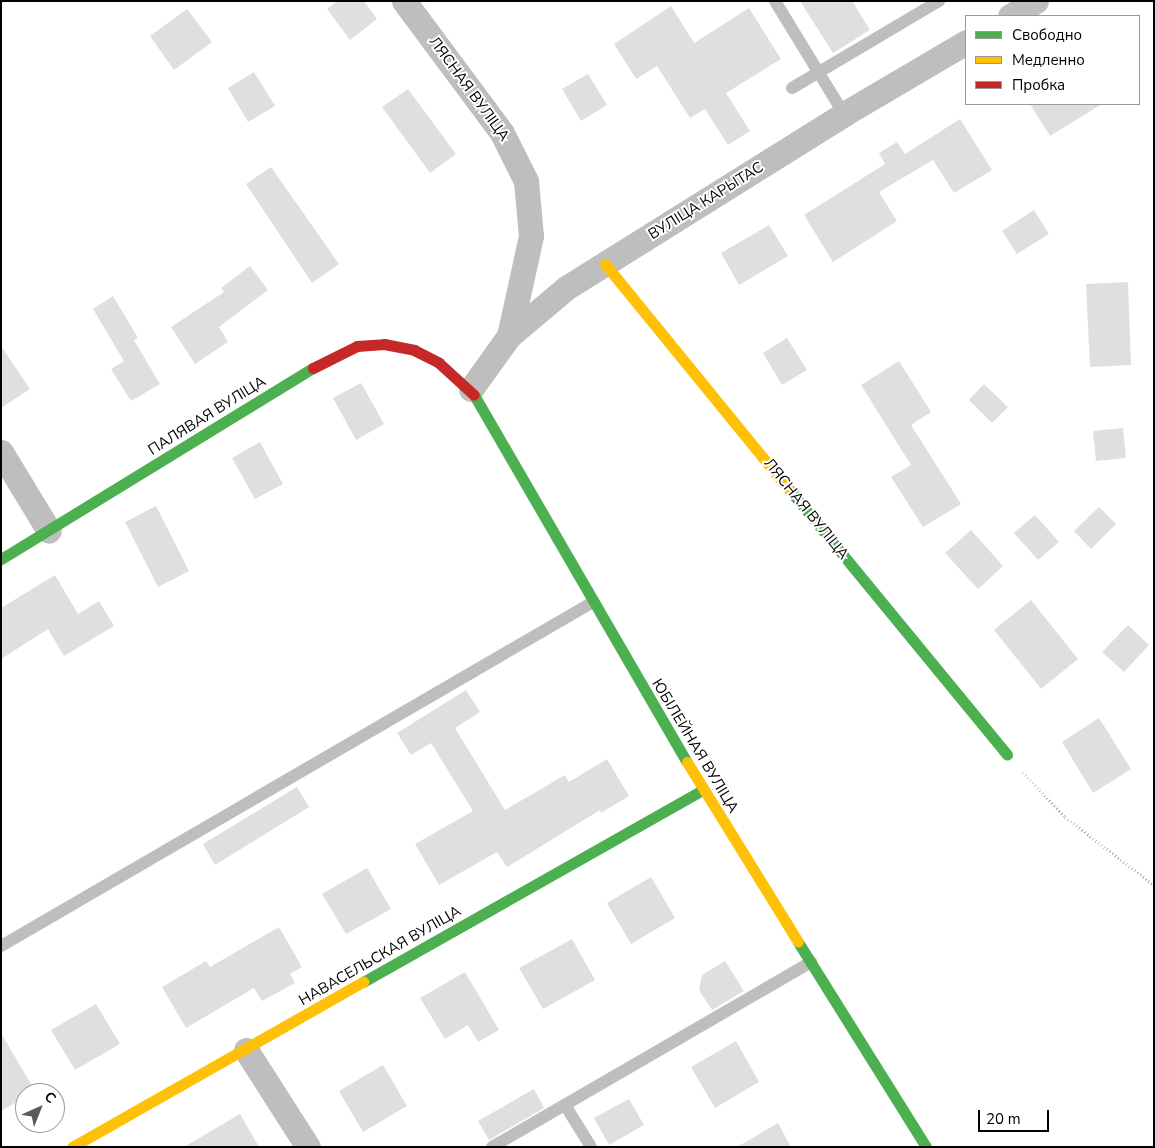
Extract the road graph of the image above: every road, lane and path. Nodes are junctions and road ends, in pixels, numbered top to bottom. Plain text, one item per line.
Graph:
1 (404, 1) edge
2 (776, 1) edge
3 (939, 1) edge
4 (1036, 1) edge
5 (1012, 15) edge
6 (965, 43) edge
7 (816, 72) junction
8 (792, 88) dead end
9 (844, 114) junction
10 (605, 264) junction
11 (509, 336) junction
12 (439, 363) joint
13 (471, 389) junction
14 (1, 452) edge
15 (49, 531) junction
16 (1, 559) edge
17 (594, 602) junction
18 (1007, 755) joint
19 (703, 790) junction
20 (1154, 885) edge
21 (1, 946) edge
22 (810, 962) junction
23 (246, 1050) junction
24 (565, 1104) junction
25 (72, 1147) edge
26 (308, 1147) edge
27 (492, 1147) edge
28 (591, 1147) edge
29 (926, 1147) edge

1 - 11 street, ЛЯСНАЯ ВУЛІЦА
2 - 7 lane
3 - 7 lane
4 - 5 street
6 - 9 street, ВУЛІЦА КАРЫТАС
7 - 8 lane
7 - 9 lane
9 - 10 street, ВУЛІЦА КАРЫТАС
10 - 11 street, ВУЛІЦА КАРЫТАС
10 - 18 main road, ЛЯСНАЯ ВУЛІЦА
11 - 13 street, ВУЛІЦА КАРЫТАС
12 - 13 main road, ЮБІЛЕЙНАЯ ВУЛІЦА
12 - 15 main road, ПАЛЯВАЯ ВУЛІЦА
13 - 17 main road, ЮБІЛЕЙНАЯ ВУЛІЦА
14 - 15 street
15 - 16 main road, ПАЛЯВАЯ ВУЛІЦА
17 - 19 main road, ЮБІЛЕЙНАЯ ВУЛІЦА
17 - 21 lane
18 - 20 path
19 - 22 main road, ЮБІЛЕЙНАЯ ВУЛІЦА
19 - 23 main road, НАВАСЕЛЬСКАЯ ВУЛІЦА
22 - 24 lane
22 - 29 main road, ЮБІЛЕЙНАЯ ВУЛІЦА
23 - 25 main road, НАВАСЕЛЬСКАЯ ВУЛІЦА
23 - 26 street
24 - 27 lane
24 - 28 lane

